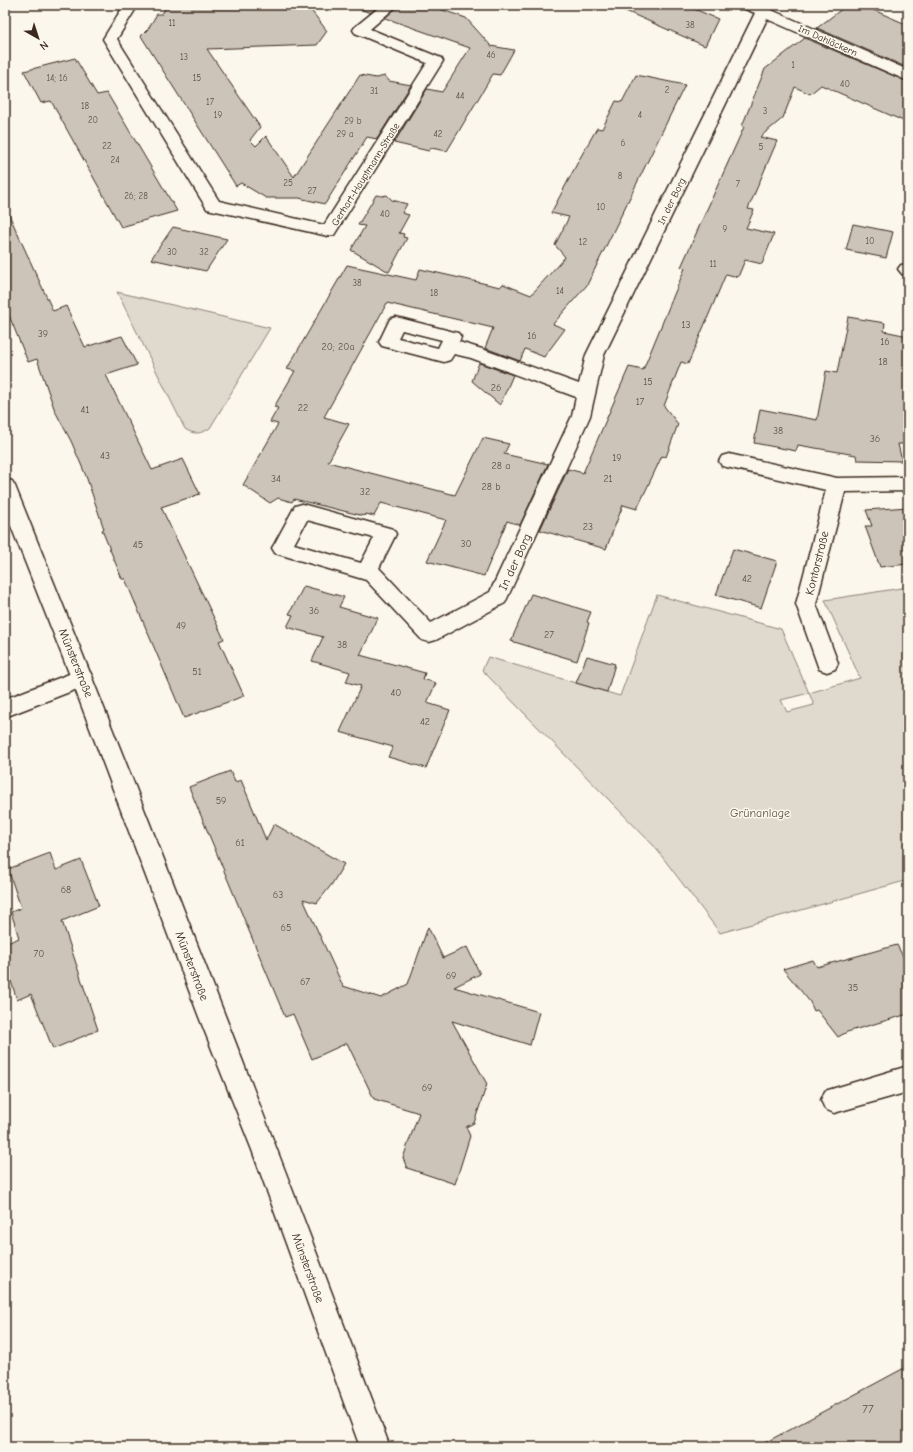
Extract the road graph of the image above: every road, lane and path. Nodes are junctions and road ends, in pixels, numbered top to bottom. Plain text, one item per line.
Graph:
1 (131, 5) edge
2 (391, 5) edge
3 (748, 5) edge
4 (764, 12) junction
5 (908, 76) edge
6 (448, 346) dead end
7 (586, 394) junction
8 (729, 461) dead end
9 (908, 484) edge
10 (836, 485) junction
11 (5, 486) edge
12 (367, 571) junction
13 (827, 663) dead end
14 (82, 678) junction
15 (5, 708) edge
16 (908, 1079) edge
17 (834, 1100) dead end
18 (375, 1447) edge

1 - 2 street, Gerhart-Hauptmann-Straße
3 - 4 street, Im Dahläckern
4 - 5 street, Im Dahläckern
4 - 7 street, In der Borg
6 - 7 street
7 - 12 street, In der Borg
8 - 10 street
9 - 10 street
10 - 13 street, Kontorstraße
11 - 14 street, Münsterstraße
12 - 12 street, In der Borg
14 - 15 street
14 - 18 street, Münsterstraße
16 - 17 street

